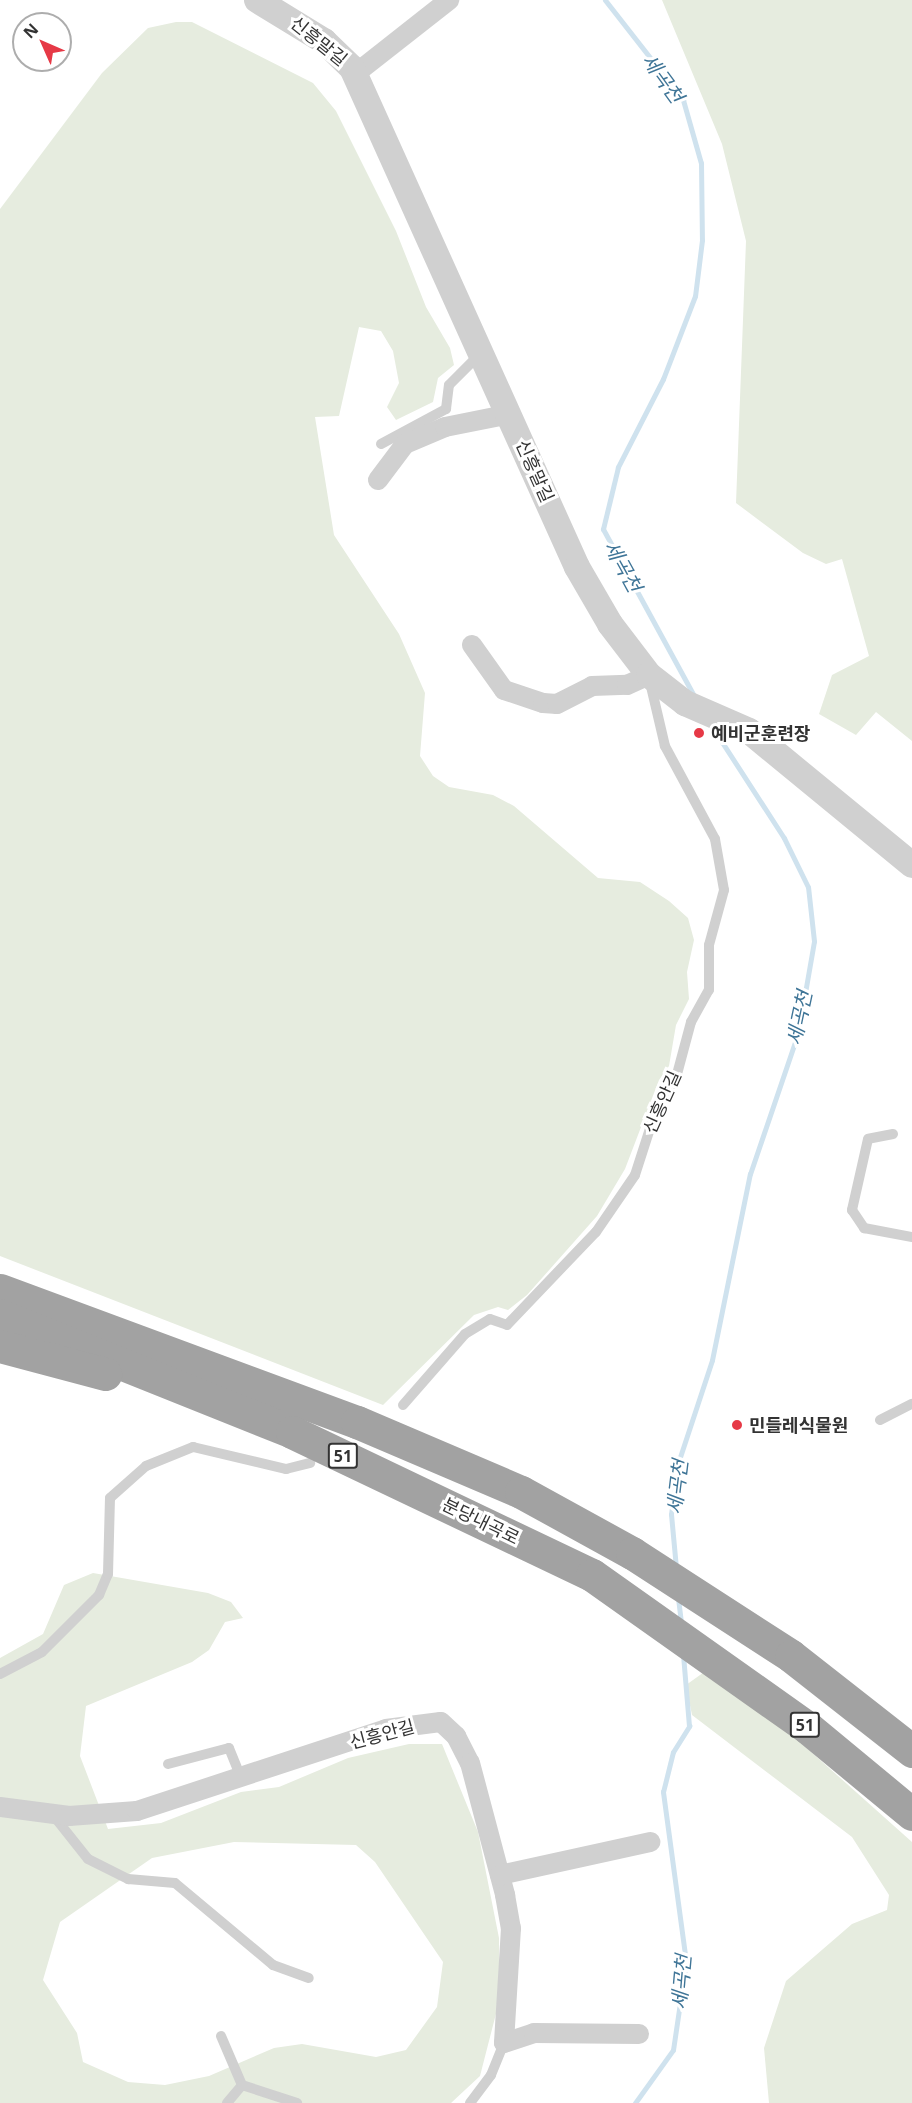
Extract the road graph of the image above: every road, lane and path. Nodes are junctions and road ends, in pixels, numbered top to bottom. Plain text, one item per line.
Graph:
1 (257, 0) edge
2 (449, 0) edge
3 (355, 74) junction
4 (482, 352) junction
5 (510, 414) junction
6 (381, 444) dead end
7 (378, 480) dead end
8 (472, 645) dead end
9 (649, 675) junction
10 (912, 865) edge
11 (893, 1134) dead end
12 (912, 1237) edge
13 (0, 1290) edge
14 (0, 1315) edge
15 (0, 1346) edge
16 (912, 1404) edge
17 (402, 1405) dead end
18 (880, 1420) dead end
19 (292, 1432) junction
20 (310, 1463) dead end
21 (0, 1674) edge
22 (912, 1751) edge
23 (168, 1764) dead end
24 (241, 1777) junction
25 (0, 1807) edge
26 (912, 1814) edge
27 (53, 1815) junction
28 (650, 1842) dead end
29 (500, 1875) junction
30 (309, 1978) dead end
31 (639, 2034) dead end
32 (221, 2036) dead end
33 (504, 2043) junction
34 (242, 2085) junction
35 (227, 2103) edge
36 (297, 2103) edge
37 (470, 2103) edge

1 - 3 street, 신흥말길
2 - 3 street
3 - 4 street, 신흥말길
4 - 5 street, 신흥말길
4 - 6 lane
5 - 7 street
5 - 9 street, 신흥말길
8 - 9 street
9 - 10 street, 신흥말길
9 - 17 lane, 신흥안길
11 - 12 lane
13 - 22 highway, 51
14 - 19 highway, 분당내곡로 / 51
15 - 19 highway
16 - 18 lane
19 - 26 highway, 분당내곡로 / 51
20 - 21 lane
23 - 24 lane
24 - 27 street, 신흥안길
24 - 29 street, 신흥안길
25 - 27 street, 신흥안길
27 - 30 lane
28 - 29 street
29 - 33 street, 신흥안길
31 - 33 street
32 - 34 lane
33 - 37 lane, 신흥안길
34 - 35 lane
34 - 36 lane

